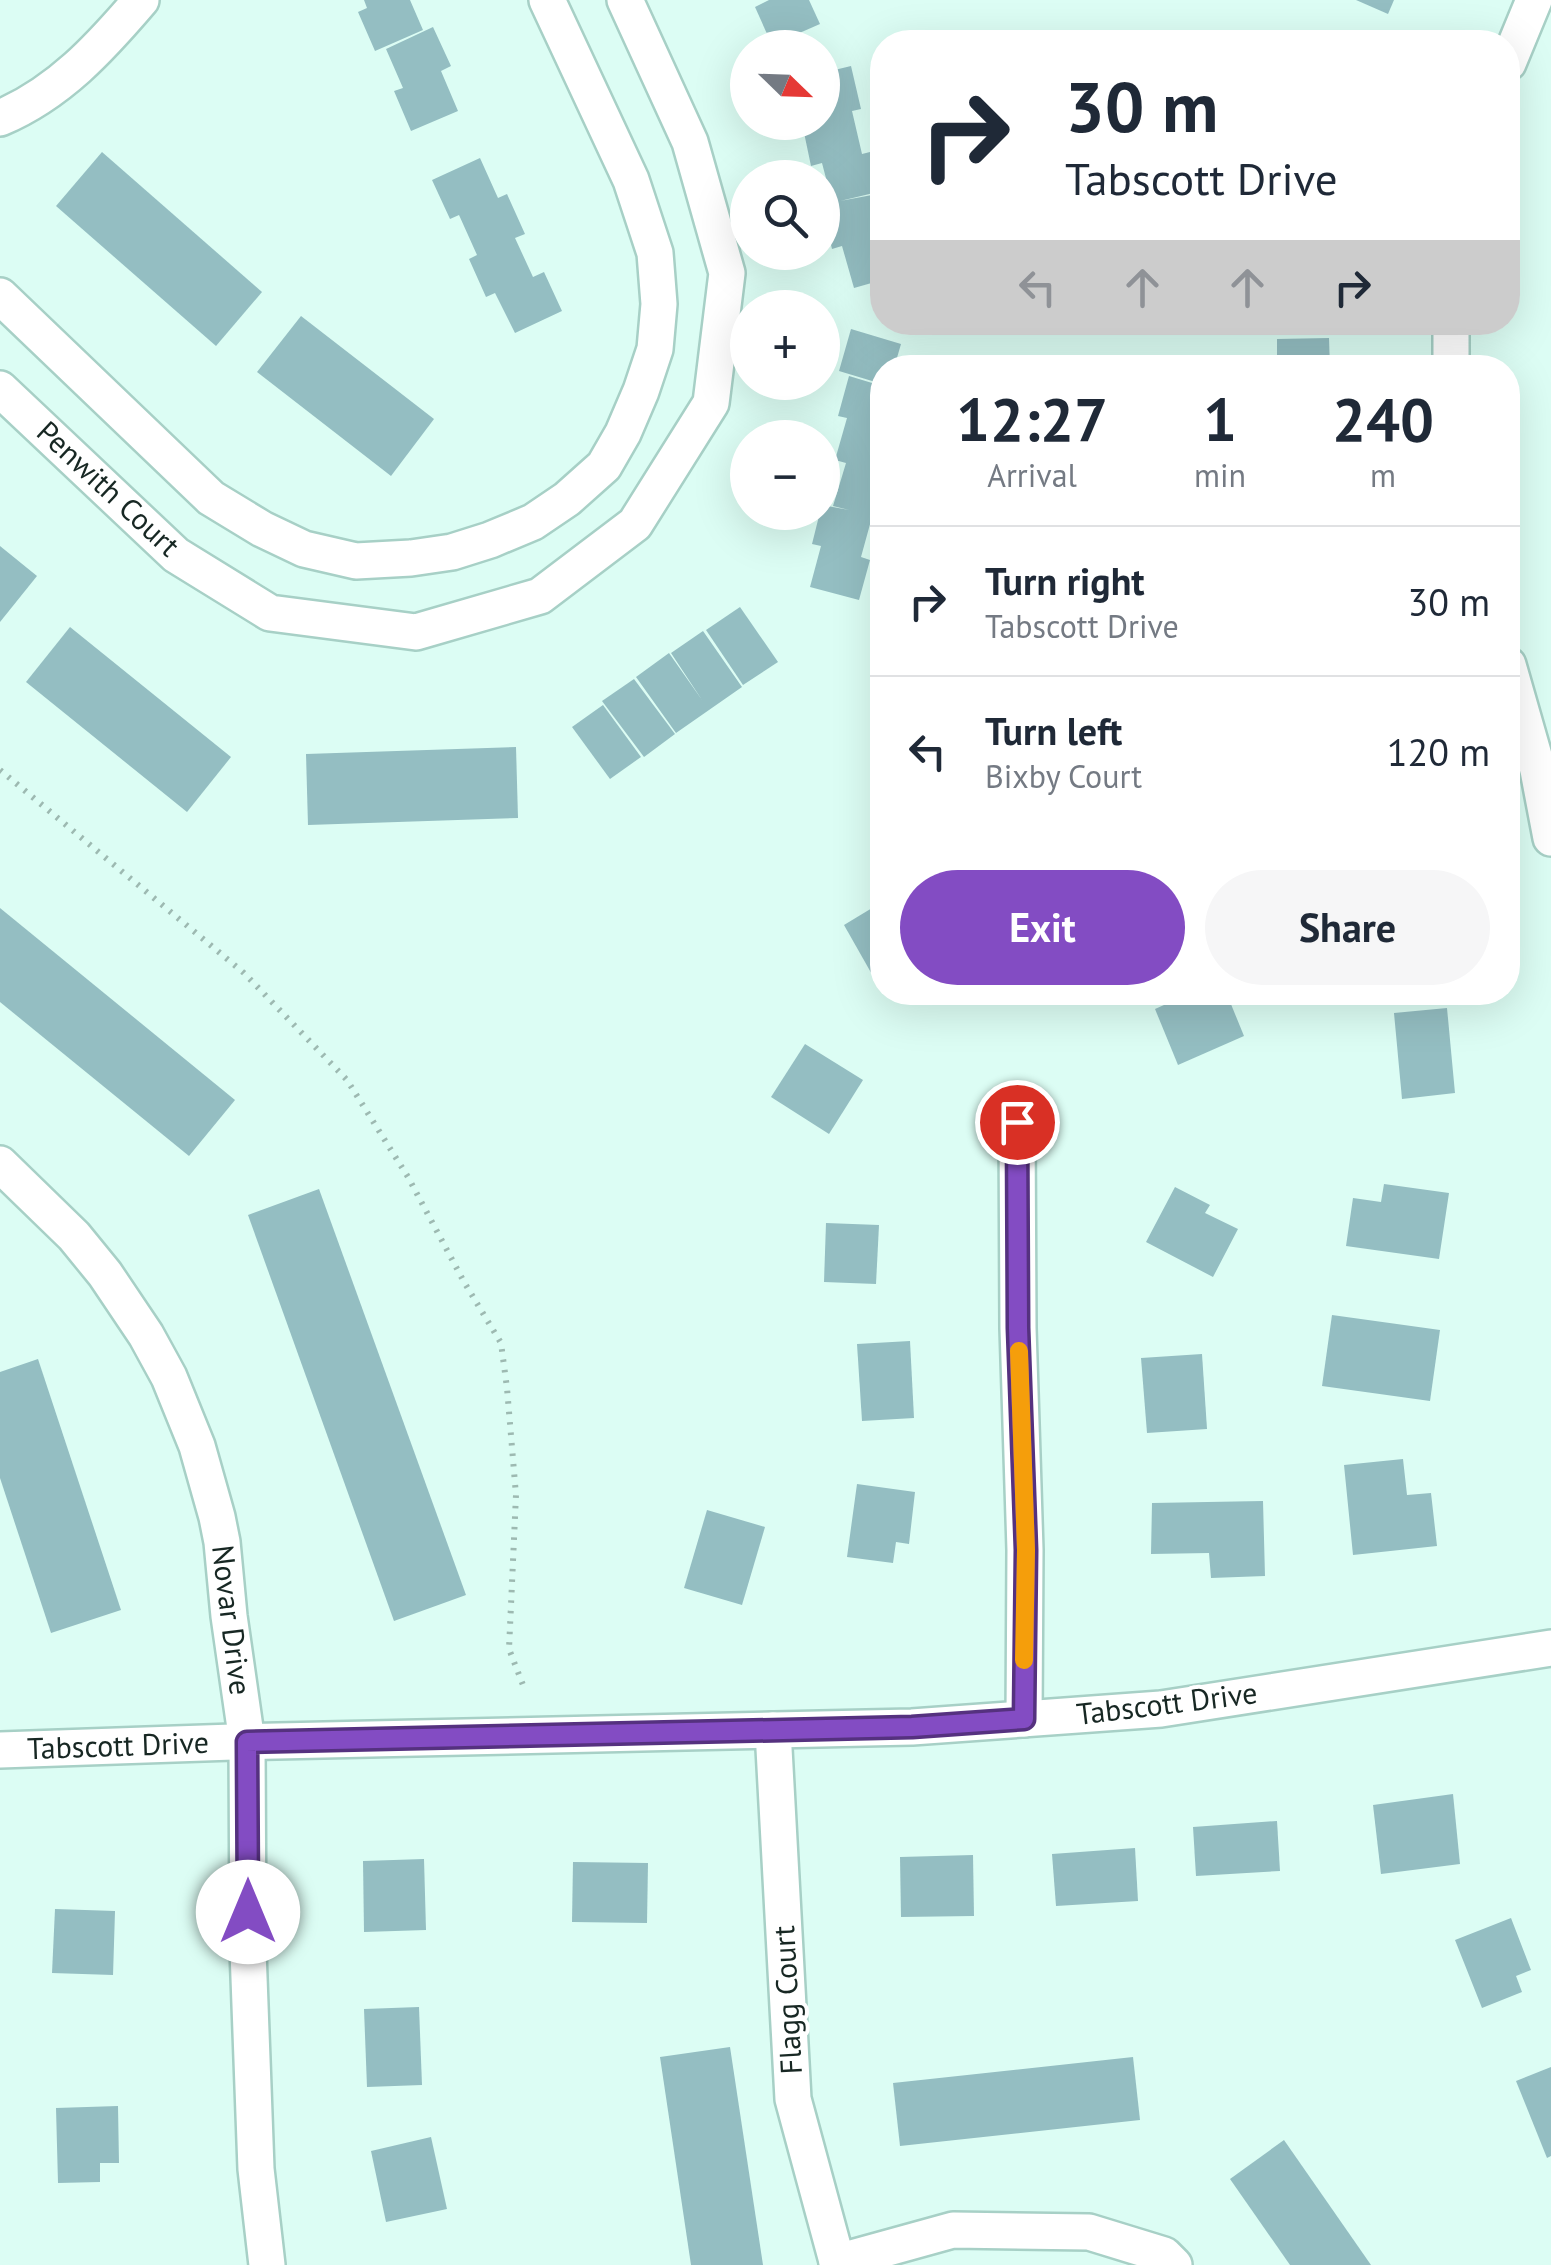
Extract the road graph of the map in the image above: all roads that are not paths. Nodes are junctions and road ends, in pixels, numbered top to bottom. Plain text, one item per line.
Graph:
1 (141, 0) edge
2 (547, 0) edge
3 (625, 0) edge
4 (1534, 0) edge
5 (1520, 34) edge
6 (0, 118) edge
7 (0, 296) edge
8 (0, 389) edge
9 (1520, 707) edge
10 (1551, 838) edge
11 (1017, 1122) dead end
12 (0, 1164) edge
13 (1551, 1648) edge
14 (1024, 1719) junction
15 (773, 1730) junction
16 (247, 1742) junction
17 (0, 1750) edge
18 (838, 2264) edge
19 (267, 2265) edge
20 (1174, 2265) edge

1 - 6 street
2 - 7 street
3 - 8 street, Penwith Court
4 - 5 street
9 - 10 street
11 - 14 street
12 - 16 street, Novar Drive
13 - 14 street, Tabscott Drive
14 - 15 street, Tabscott Drive
15 - 16 street, Tabscott Drive
15 - 18 street, Flagg Court
16 - 17 street, Tabscott Drive
16 - 19 street, Novar Drive
18 - 20 street

